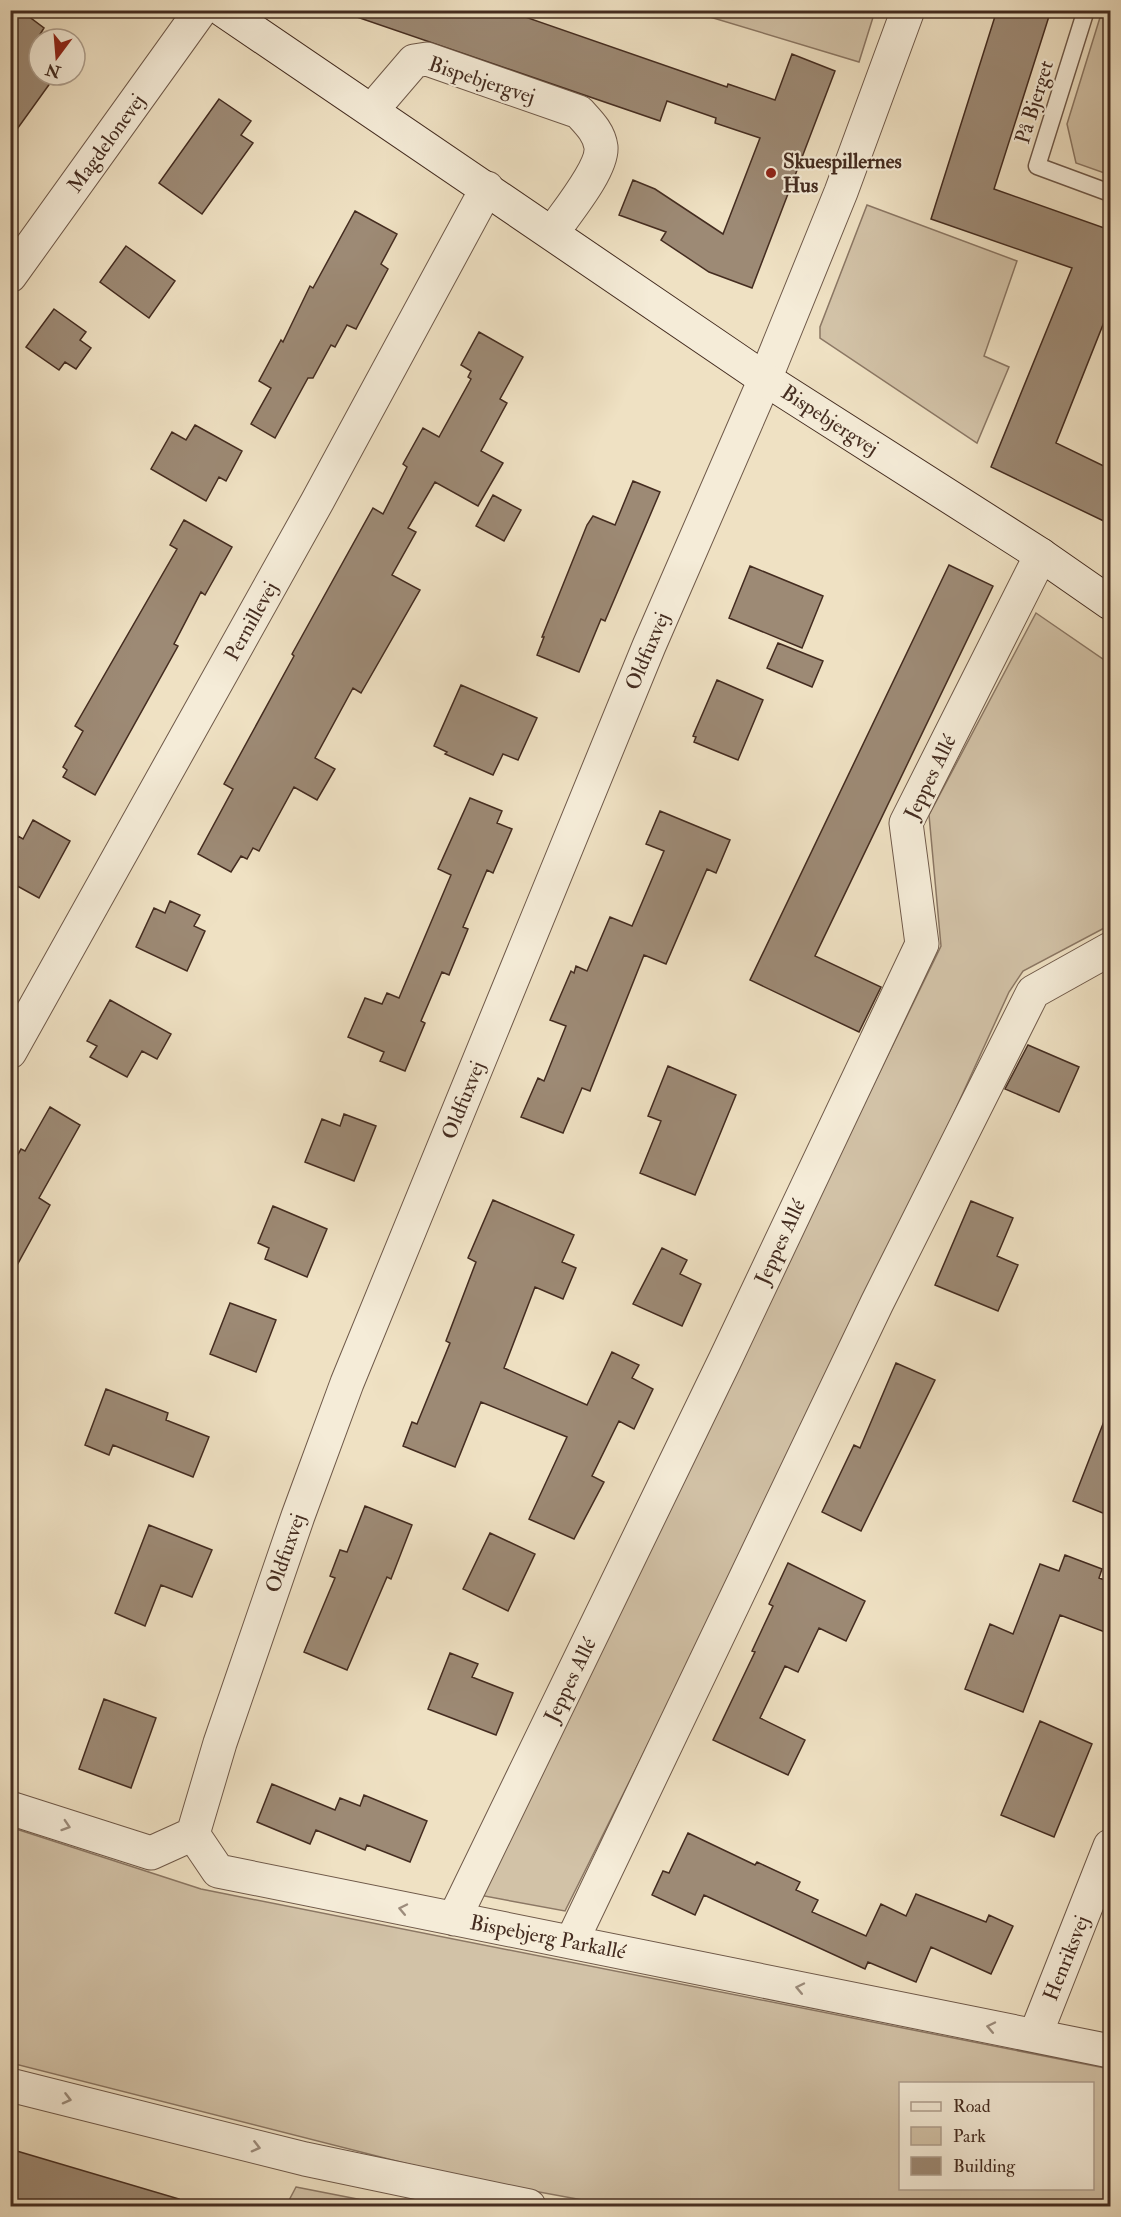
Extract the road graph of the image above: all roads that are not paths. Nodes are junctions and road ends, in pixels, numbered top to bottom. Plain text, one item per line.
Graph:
1 (201, 10) edge
2 (223, 10) edge
3 (908, 10) edge
4 (1086, 10) edge
5 (372, 110) junction
6 (488, 188) junction
7 (1110, 193) edge
8 (553, 232) junction
9 (10, 276) edge
10 (765, 379) junction
11 (1041, 555) junction
12 (1110, 603) edge
13 (1110, 949) edge
14 (10, 1052) edge
15 (10, 1808) edge
16 (193, 1834) junction
17 (1110, 1846) edge
18 (454, 1919) junction
19 (572, 1941) junction
20 (1035, 2036) junction
21 (1110, 2051) edge
22 (10, 2085) edge
23 (434, 2198) edge
24 (529, 2206) edge

1 - 9 street, Magdelonevej
2 - 5 street, Bispebjergvej
3 - 10 street, Oldfuxvej
4 - 7 lane, På Bjerget
5 - 6 street, Bispebjergvej
5 - 8 street, Bispebjergvej
6 - 8 street, Bispebjergvej
6 - 14 street, Pernillevej
8 - 10 street, Bispebjergvej
10 - 11 street, Bispebjergvej
10 - 16 street, Oldfuxvej
11 - 12 street, Bispebjergvej
11 - 18 street, Jeppes Allé
13 - 19 street
15 -> 16 street
18 -> 16 street, Bispebjerg Parkallé
17 - 20 street, Henriksvej
18 - 19 street, Bispebjerg Parkallé
20 -> 19 street, Bispebjerg Parkallé
20 - 21 street, Bispebjerg Parkallé
22 -> 23 street
23 - 24 street

